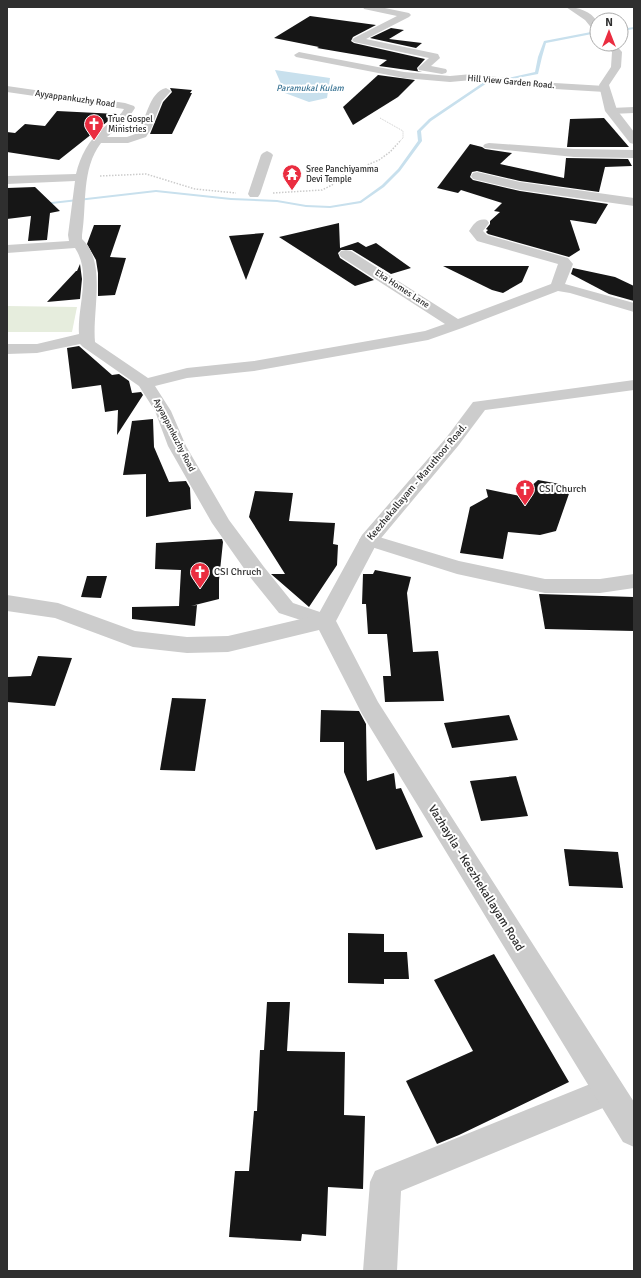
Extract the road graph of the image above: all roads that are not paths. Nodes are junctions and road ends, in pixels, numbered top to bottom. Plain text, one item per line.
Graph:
1 (367, 7) edge
2 (571, 7) edge
3 (589, 19) edge
4 (617, 52) edge
5 (299, 55) dead end
6 (472, 77) junction
7 (7, 89) edge
8 (605, 89) junction
9 (166, 91) dead end
10 (634, 110) edge
11 (611, 111) junction
12 (98, 140) junction
13 (634, 140) edge
14 (489, 146) dead end
15 (634, 154) edge
16 (267, 155) dead end
17 (477, 176) dead end
18 (81, 177) junction
19 (7, 180) edge
20 (254, 194) road end
21 (634, 202) edge
22 (482, 223) dead end
23 (80, 244) junction
24 (7, 249) edge
25 (346, 254) dead end
26 (557, 287) junction
27 (634, 308) edge
28 (456, 325) junction
29 (87, 337) junction
30 (7, 349) edge
31 (145, 383) junction
32 (634, 386) edge
33 (369, 540) junction
34 (634, 581) edge
35 (7, 603) edge
36 (325, 621) junction
37 (610, 1091) junction
38 (634, 1131) edge
39 (380, 1271) edge

1 - 6 street
2 - 3 street
4 - 8 street
5 - 6 street, Hill View Garden Road.
6 - 8 street, Hill View Garden Road.
7 - 12 street, Ayyappankuzhy Road
8 - 11 street
9 - 12 street
10 - 11 street
11 - 13 street
12 - 18 street, Ayyappankuzhy Road
14 - 15 street
16 - 20 street
17 - 21 street
18 - 19 street
18 - 23 street, Ayyappankuzhy Road
22 - 26 street
23 - 24 street
23 - 29 street, Ayyappankuzhy Road
25 - 28 street, Eka Homes Lane
26 - 27 street
26 - 28 street
28 - 31 street
29 - 30 street
29 - 31 street, Ayyappankuzhy Road
31 - 36 street, Ayyappankuzhy Road
32 - 33 street, Keezhekallayam - Maruthoor Road.
33 - 34 street
33 - 36 street, Keezhekallayam - Maruthoor Road.
35 - 36 street
36 - 37 street, Vazhayila - Keezhekallayam Road
37 - 38 street, Vazhayila - Keezhekallayam Road
37 - 39 street

